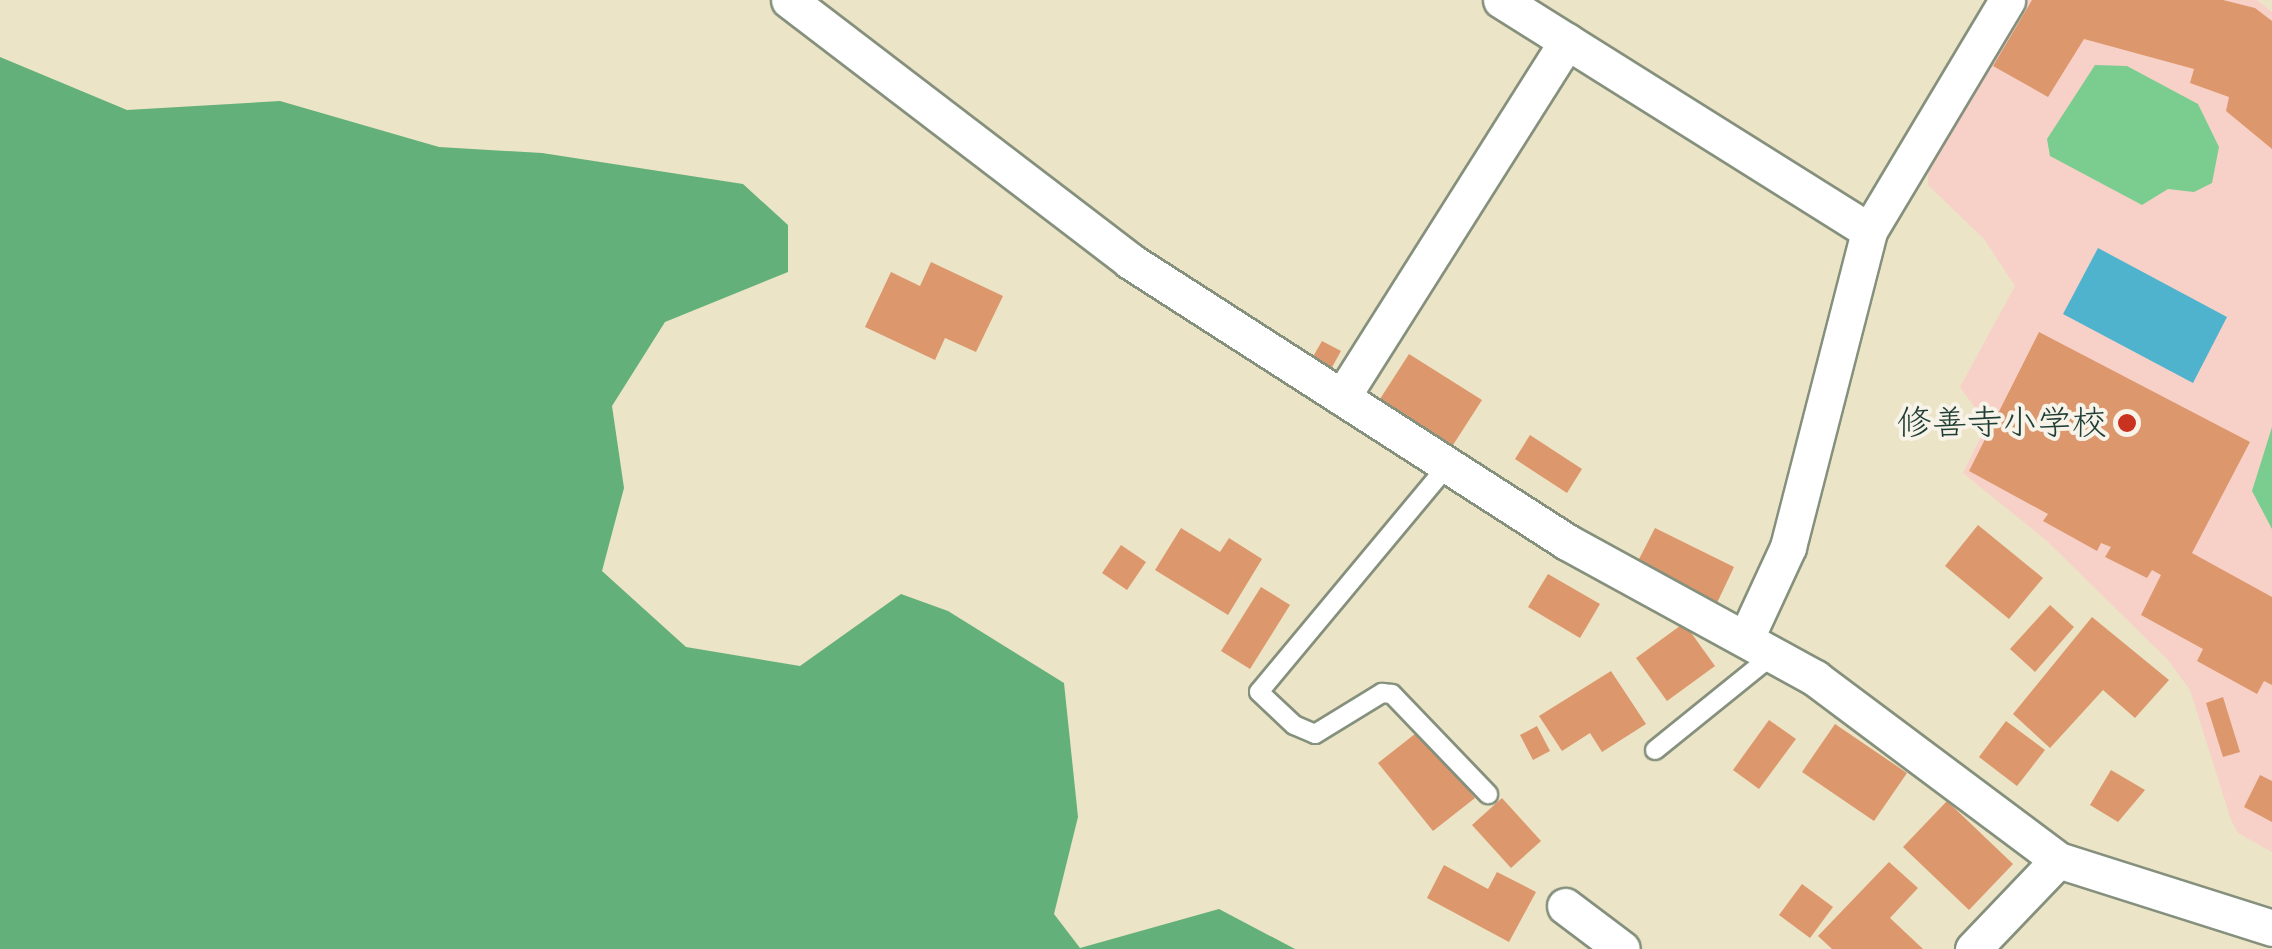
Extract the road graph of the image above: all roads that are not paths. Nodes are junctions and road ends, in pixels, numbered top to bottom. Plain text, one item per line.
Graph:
1 (789, 0) edge
2 (1500, 0) edge
3 (2007, 0) edge
4 (1567, 42) junction
5 (1870, 231) junction
6 (1342, 396) junction
7 (1448, 466) junction
8 (1760, 646) junction
9 (1655, 750) dead end
10 (1488, 794) dead end
11 (2058, 860) junction
12 (1565, 906) dead end
13 (2272, 928) edge
14 (1622, 949) edge
15 (1973, 949) edge

1 - 6 street
2 - 4 street
3 - 5 street
4 - 5 street
4 - 6 street
5 - 8 street
6 - 7 street
7 - 8 street
7 - 10 lane
8 - 9 lane
8 - 11 street
11 - 13 street
11 - 15 street
12 - 14 street

